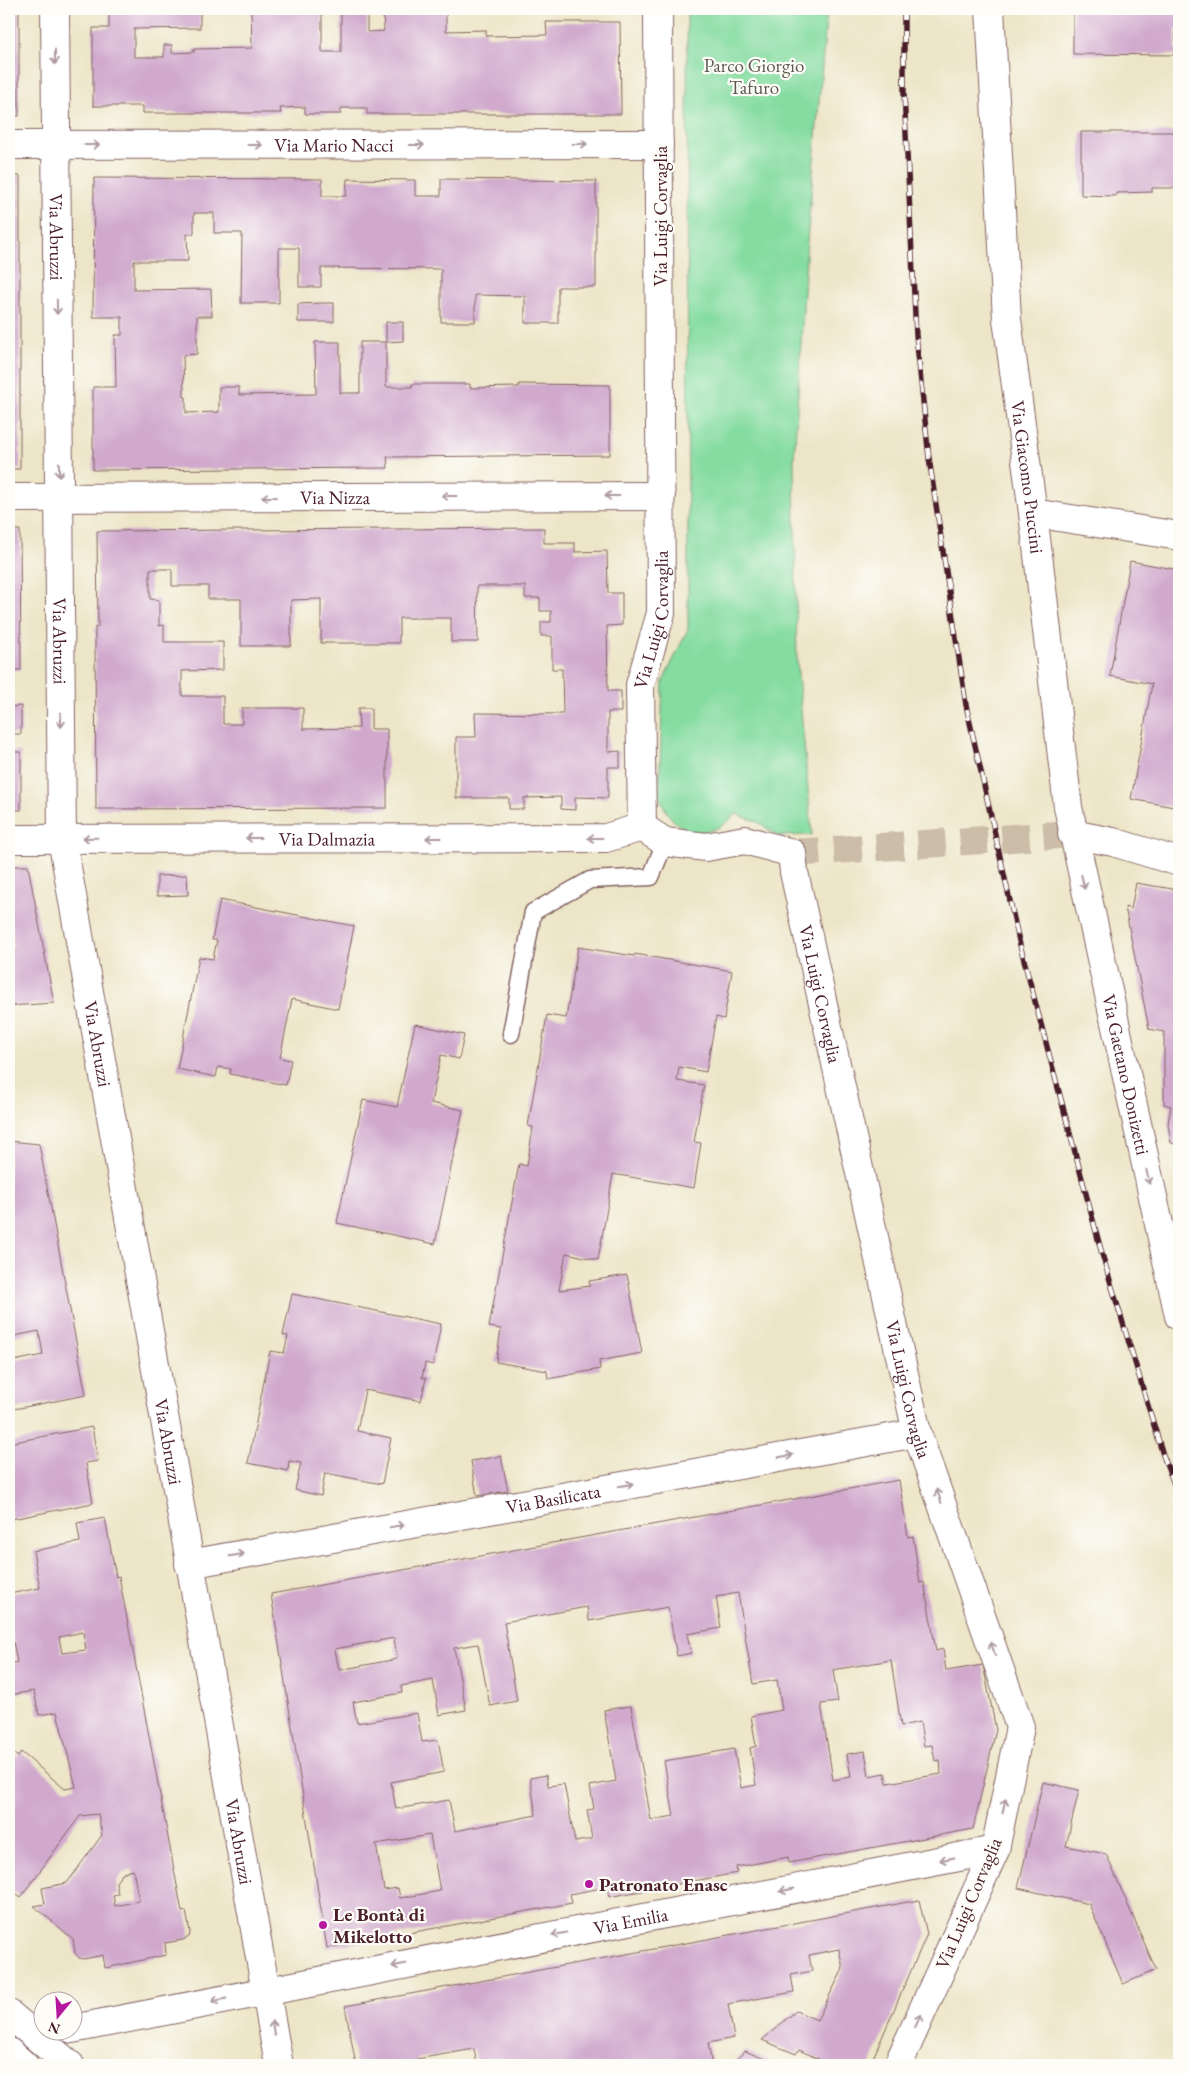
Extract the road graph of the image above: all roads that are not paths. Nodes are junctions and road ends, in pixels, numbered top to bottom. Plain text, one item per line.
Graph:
1 (55, 9) edge
2 (658, 9) edge
3 (990, 9) edge
4 (659, 144) junction
5 (9, 145) edge
6 (56, 146) junction
7 (661, 496) junction
8 (9, 498) edge
9 (59, 498) junction
10 (1033, 513) junction
11 (1179, 536) edge
12 (642, 826) junction
13 (1072, 834) junction
14 (9, 838) edge
15 (62, 839) junction
16 (665, 842) junction
17 (1179, 862) edge
18 (511, 1034) dead end
19 (1179, 1316) edge
20 (917, 1433) junction
21 (189, 1564) junction
22 (995, 1850) junction
23 (267, 1991) junction
24 (9, 2014) edge
25 (32, 2026) edge
26 (82, 2027) edge
27 (33, 2042) edge
28 (55, 2042) edge
29 (9, 2051) edge
30 (24, 2065) edge
31 (70, 2065) edge
32 (279, 2065) edge
33 (898, 2065) edge

1 -> 6 street, Via Abruzzi
2 - 4 street, Via Luigi Corvaglia
3 - 10 street, Via Giacomo Puccini
6 -> 4 street, Via Mario Nacci
4 - 7 street, Via Luigi Corvaglia
5 - 6 street, Via Mario Nacci
6 -> 9 street, Via Abruzzi
7 -> 9 street, Via Nizza
7 - 12 street, Via Luigi Corvaglia
8 - 9 street, Via Nizza
9 -> 15 street, Via Abruzzi
10 - 11 street
10 - 13 street, Via Giacomo Puccini
12 -> 15 street, Via Dalmazia
12 - 16 street, Via Luigi Corvaglia
13 - 17 street
13 -> 19 street, Via Gaetano Donizetti
14 - 15 street, Via Dalmazia
15 - 21 street, Via Abruzzi
16 - 18 lane
16 - 20 street, Via Luigi Corvaglia
21 -> 20 street, Via Basilicata
22 -> 20 street, Via Luigi Corvaglia
21 - 23 street, Via Abruzzi
22 -> 23 street, Via Emilia
33 -> 22 street, Via Luigi Corvaglia
23 -> 26 street, Via Emilia
32 -> 23 street, Via Abruzzi
24 - 25 street
27 - 29 street
28 - 31 street
29 - 30 street

